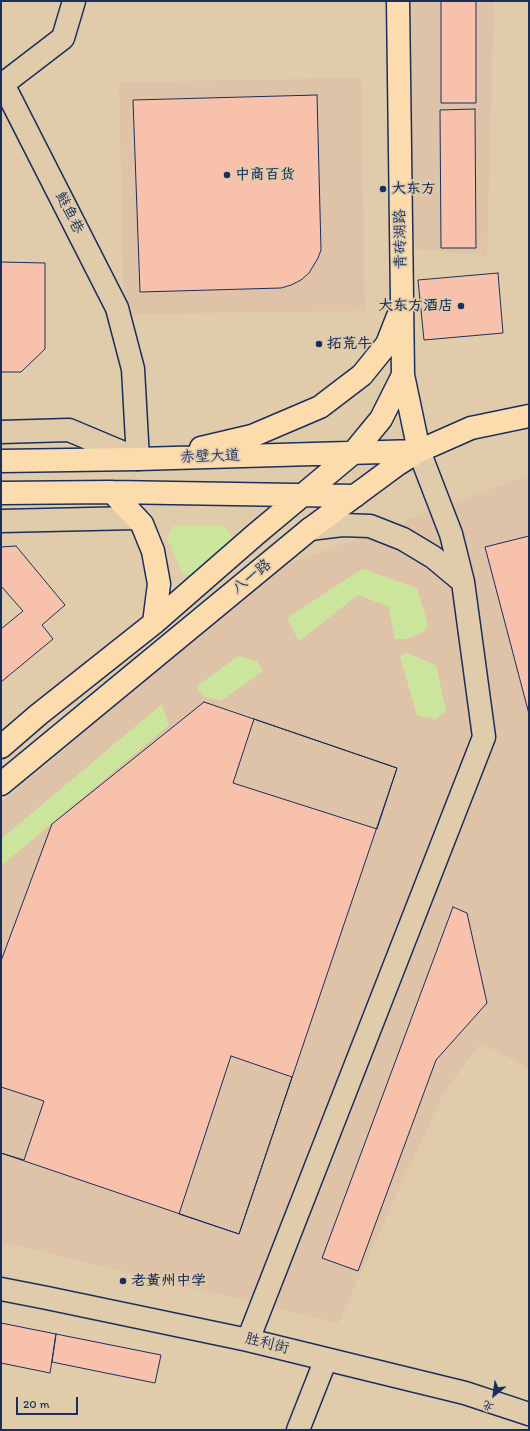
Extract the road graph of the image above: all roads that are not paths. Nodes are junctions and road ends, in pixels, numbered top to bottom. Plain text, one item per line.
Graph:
1 (74, 1) edge
2 (398, 1) edge
3 (2, 82) edge
4 (402, 305) junction
5 (403, 375) junction
6 (529, 416) edge
7 (1, 432) edge
8 (419, 451) junction
9 (353, 453) junction
10 (148, 459) junction
11 (1, 461) edge
12 (112, 492) junction
13 (1, 493) edge
14 (302, 495) junction
15 (355, 496) junction
16 (136, 518) junction
17 (1, 521) edge
18 (310, 529) junction
19 (463, 582) junction
20 (154, 623) junction
21 (1, 747) edge
22 (1, 784) edge
23 (1, 1289) edge
24 (248, 1340) junction
25 (326, 1359) junction
26 (529, 1414) edge
27 (298, 1430) edge

1 - 3 street, 鲢鱼巷
2 - 4 main road, 青砖湖路
3 - 10 street, 鲢鱼巷
4 - 5 main road, 青砖湖路
4 - 10 main road
5 - 8 main road, 青砖湖路
5 - 9 main road, 八一路
6 - 8 main road, 八一路
7 - 10 street
8 - 9 main road, 赤壁大道
8 - 15 main road, 八一路
8 - 19 street
9 - 10 main road, 赤壁大道
9 - 14 main road, 八一路
10 - 11 main road, 赤壁大道
12 - 13 main road
12 - 14 main road
12 - 16 main road
14 - 15 main road
14 - 20 main road, 八一路
15 - 18 main road, 八一路
16 - 17 street
16 - 20 main road
18 - 19 street
18 - 22 main road, 八一路
19 - 24 street
20 - 21 main road, 八一路
23 - 24 street, 胜利街
24 - 25 street, 胜利街
25 - 26 street, 胜利街
25 - 27 street

